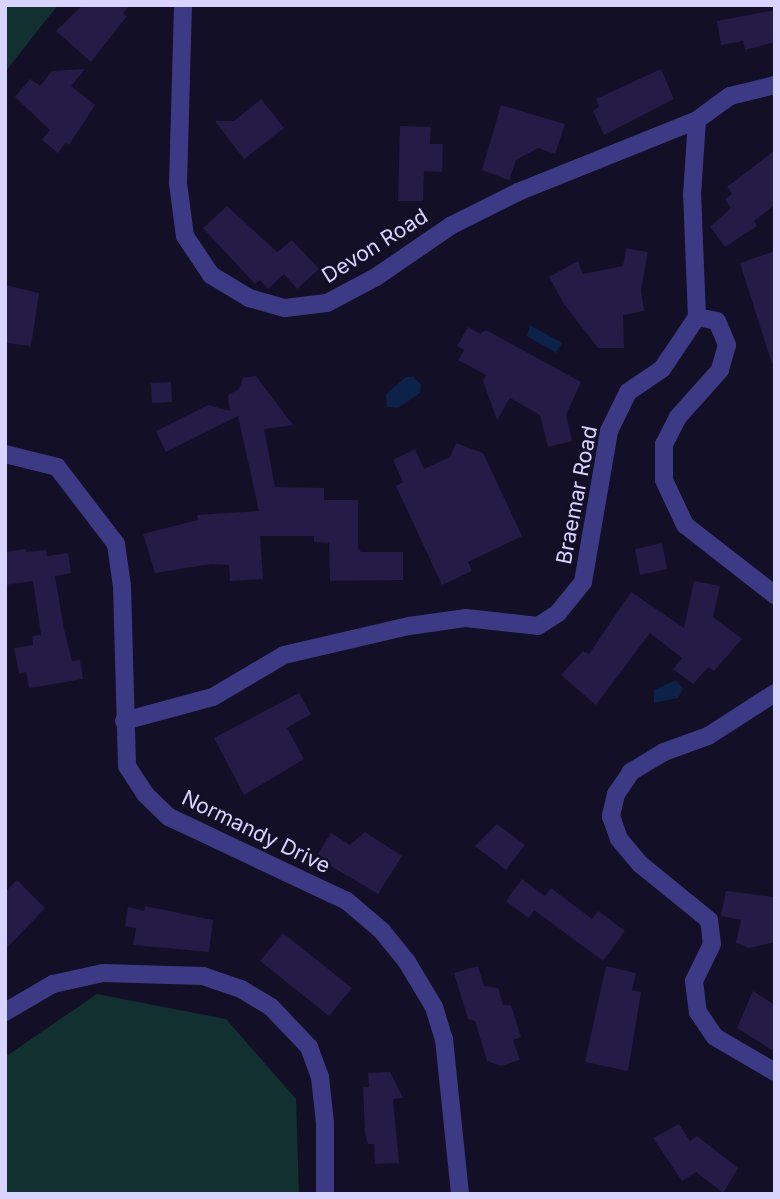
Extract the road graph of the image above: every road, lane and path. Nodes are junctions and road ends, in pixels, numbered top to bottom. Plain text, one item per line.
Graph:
1 (183, 5) edge
2 (775, 85) edge
3 (697, 120) junction
4 (697, 317) junction
5 (5, 454) edge
6 (775, 595) edge
7 (775, 693) edge
8 (124, 721) junction
9 (5, 1012) edge
10 (775, 1072) edge
11 (325, 1194) edge
12 (460, 1194) edge

1 - 3 street, Devon Road
2 - 3 street, Devon Road
3 - 4 street
4 - 6 street
4 - 8 street, Braemar Road
5 - 8 street, Normandy Drive
7 - 10 street
8 - 12 street, Normandy Drive
9 - 11 street

